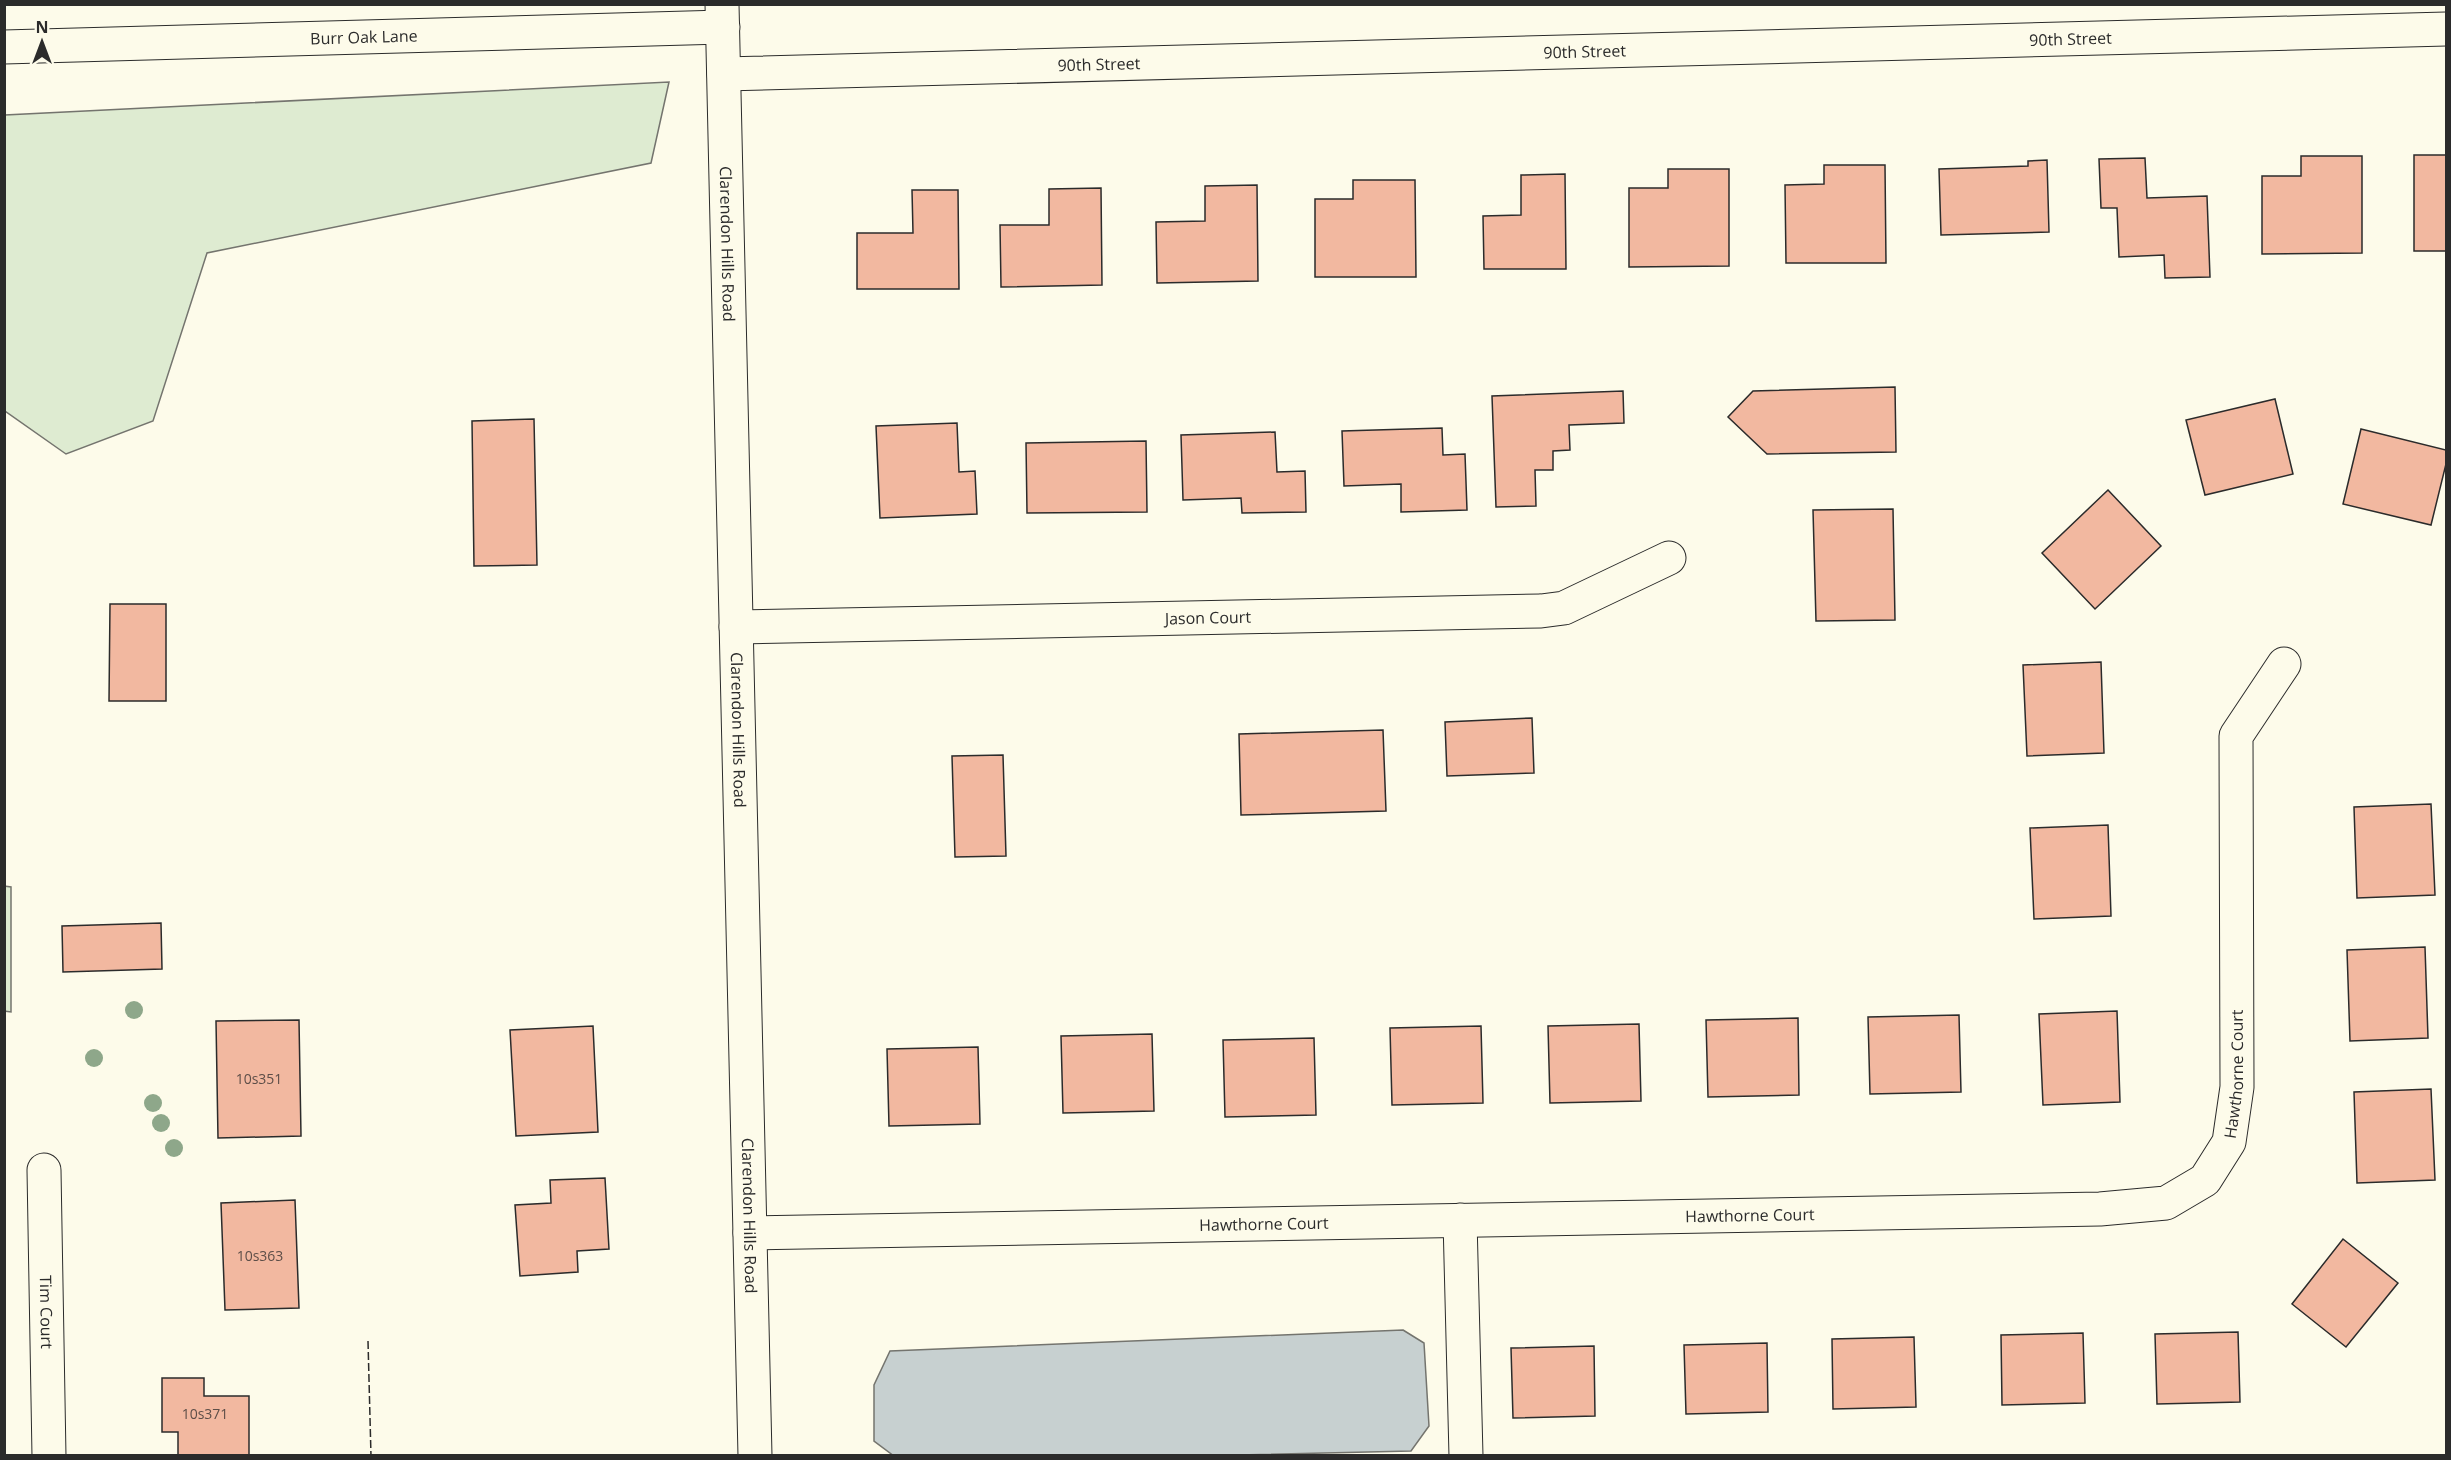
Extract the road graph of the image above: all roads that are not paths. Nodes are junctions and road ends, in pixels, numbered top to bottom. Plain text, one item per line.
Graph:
1 (723, 16) edge
2 (2446, 29) edge
3 (4, 47) edge
4 (724, 74) junction
5 (1669, 558) dead end
6 (736, 627) junction
7 (2284, 664) dead end
8 (44, 1170) dead end
9 (1460, 1220) junction
10 (750, 1233) junction
11 (49, 1455) edge
12 (755, 1455) edge
13 (1466, 1455) edge

1 - 3 street, Burr Oak Lane
1 - 4 street, Clarendon Hills Road
2 - 4 street, 90th Street
4 - 6 street, Clarendon Hills Road
5 - 6 street, Jason Court
6 - 10 street, Clarendon Hills Road
7 - 9 street, Hawthorne Court
8 - 11 street, Tim Court
9 - 10 street, Hawthorne Court
9 - 13 street
10 - 12 street, Clarendon Hills Road

